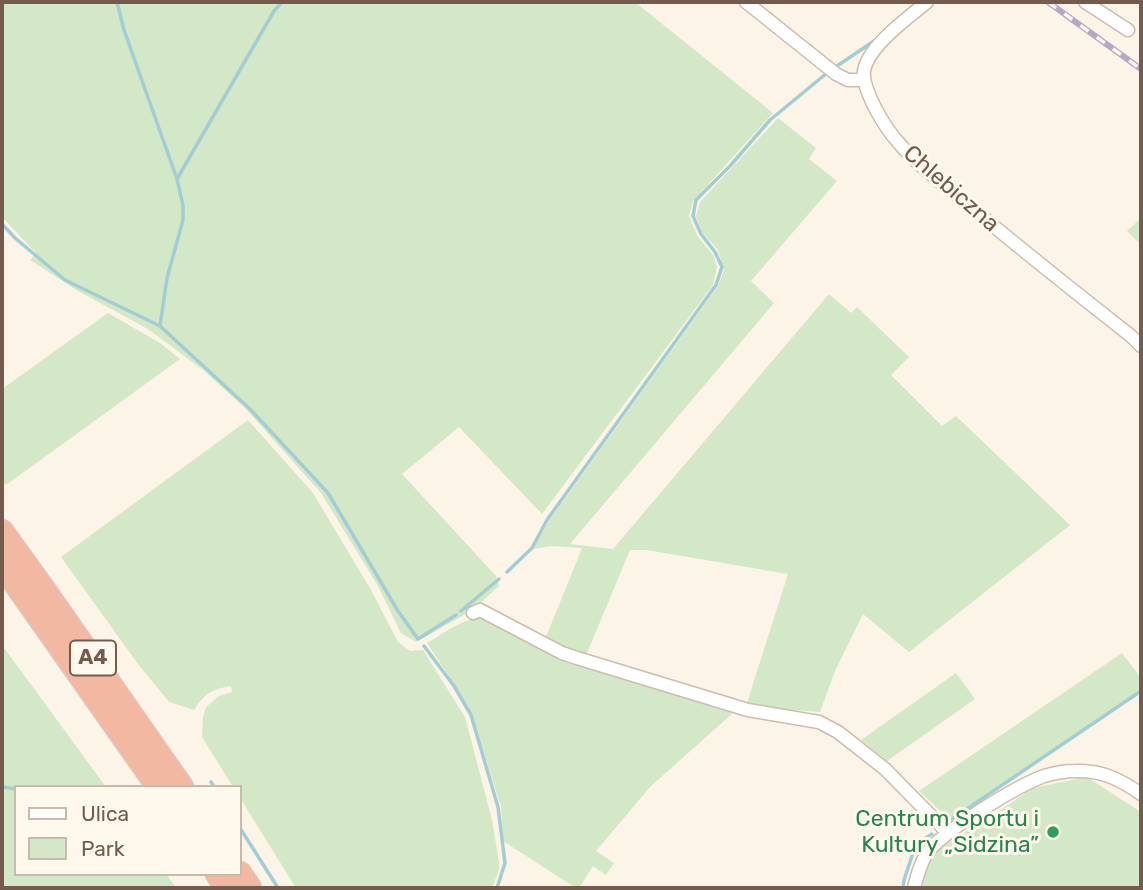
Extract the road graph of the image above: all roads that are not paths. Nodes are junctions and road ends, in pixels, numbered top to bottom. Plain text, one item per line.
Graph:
1 (746, 2) edge
2 (927, 2) edge
3 (1085, 2) edge
4 (1128, 30) dead end
5 (864, 80) junction
6 (1141, 346) edge
7 (2, 531) edge
8 (2, 565) edge
9 (473, 612) dead end
10 (157, 785) edge
11 (181, 785) edge
12 (1141, 794) edge
13 (948, 833) junction
14 (914, 888) edge

1 - 5 street
2 - 5 street
3 - 4 street
5 - 6 street, Chlebiczna
7 - 11 highway, A4
8 - 10 highway, A4
9 - 13 street
12 - 13 street
13 - 14 street

